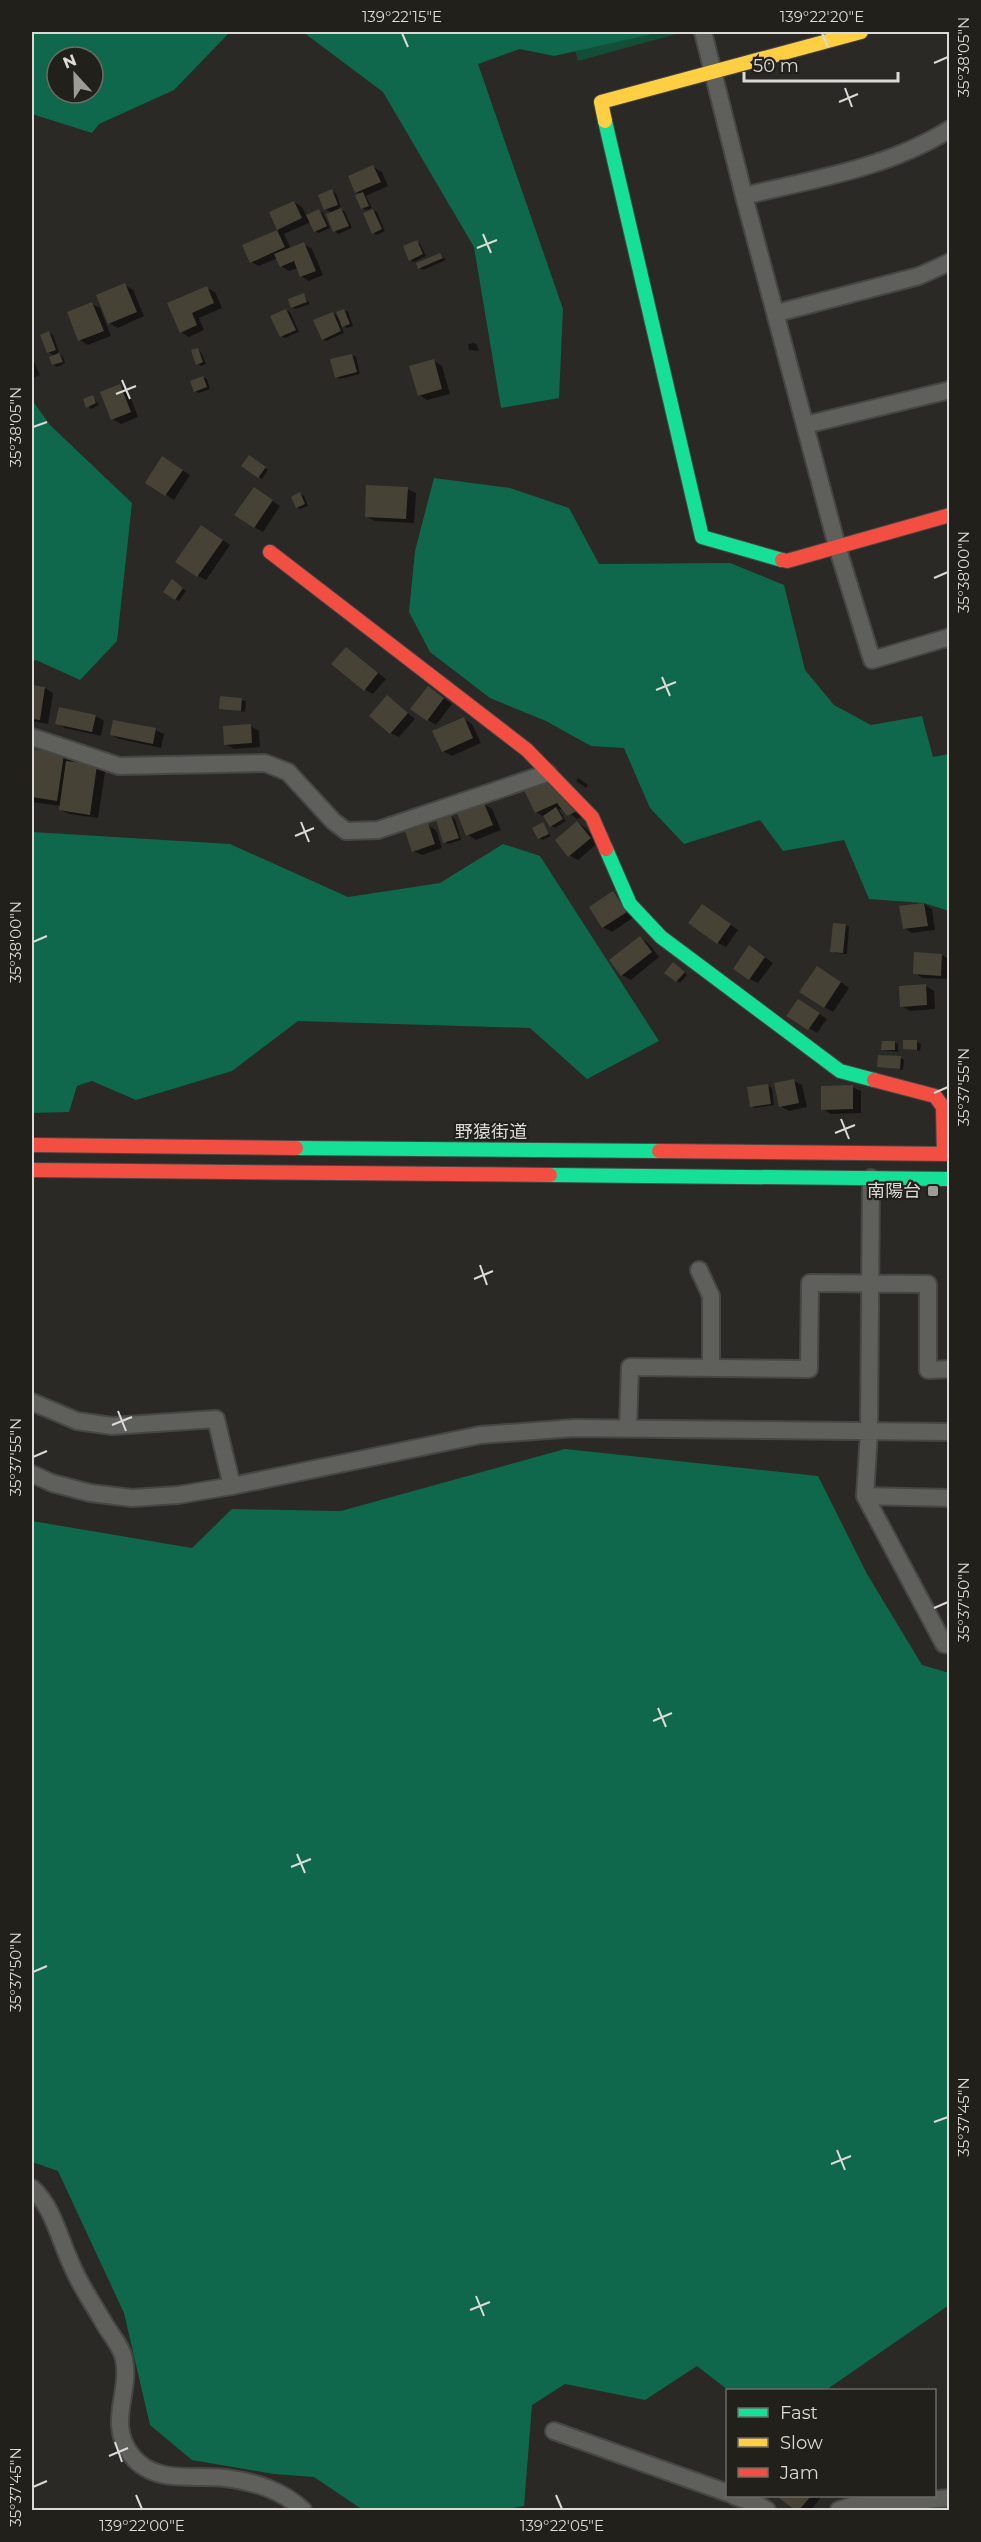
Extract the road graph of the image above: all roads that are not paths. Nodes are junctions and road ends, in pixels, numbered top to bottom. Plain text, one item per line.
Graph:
1 (703, 32) edge
2 (861, 32) edge
3 (713, 72) junction
4 (950, 129) edge
5 (744, 196) junction
6 (950, 262) edge
7 (777, 313) junction
8 (950, 390) edge
9 (805, 425) junction
10 (950, 515) edge
11 (837, 546) junction
12 (270, 552) dead end
13 (950, 637) edge
14 (32, 737) edge
15 (548, 773) junction
16 (32, 1145) edge
17 (947, 1154) edge
18 (32, 1170) edge
19 (871, 1178) junction
20 (950, 1179) edge
21 (699, 1270) dead end
22 (870, 1283) junction
23 (711, 1368) junction
24 (950, 1370) edge
25 (32, 1402) edge
26 (628, 1428) junction
27 (869, 1432) junction
28 (950, 1432) edge
29 (32, 1474) edge
30 (232, 1486) junction
31 (865, 1497) junction
32 (950, 1498) edge
33 (950, 1644) edge
34 (32, 2188) edge
35 (554, 2431) dead end
36 (726, 2492) edge
37 (737, 2497) edge
38 (950, 2498) edge
39 (303, 2511) edge
40 (767, 2511) edge
41 (839, 2511) edge

1 - 3 street
2 - 3 street
3 - 5 street
3 - 11 street
4 - 5 street
5 - 7 street
6 - 7 street
7 - 9 street
8 - 9 street
9 - 11 street
10 - 11 street
11 - 13 street
12 - 15 street
14 - 15 street
15 - 17 street
16 - 17 street, 野猿街道
18 - 19 street
19 - 20 street
19 - 22 street
21 - 23 street
22 - 23 street
22 - 24 street
22 - 27 street
23 - 26 street
25 - 30 street
26 - 27 street
26 - 30 street
27 - 28 street
27 - 31 street
29 - 30 street
31 - 32 street
31 - 33 street
34 - 39 street
35 - 36 street
37 - 40 street
38 - 41 street

